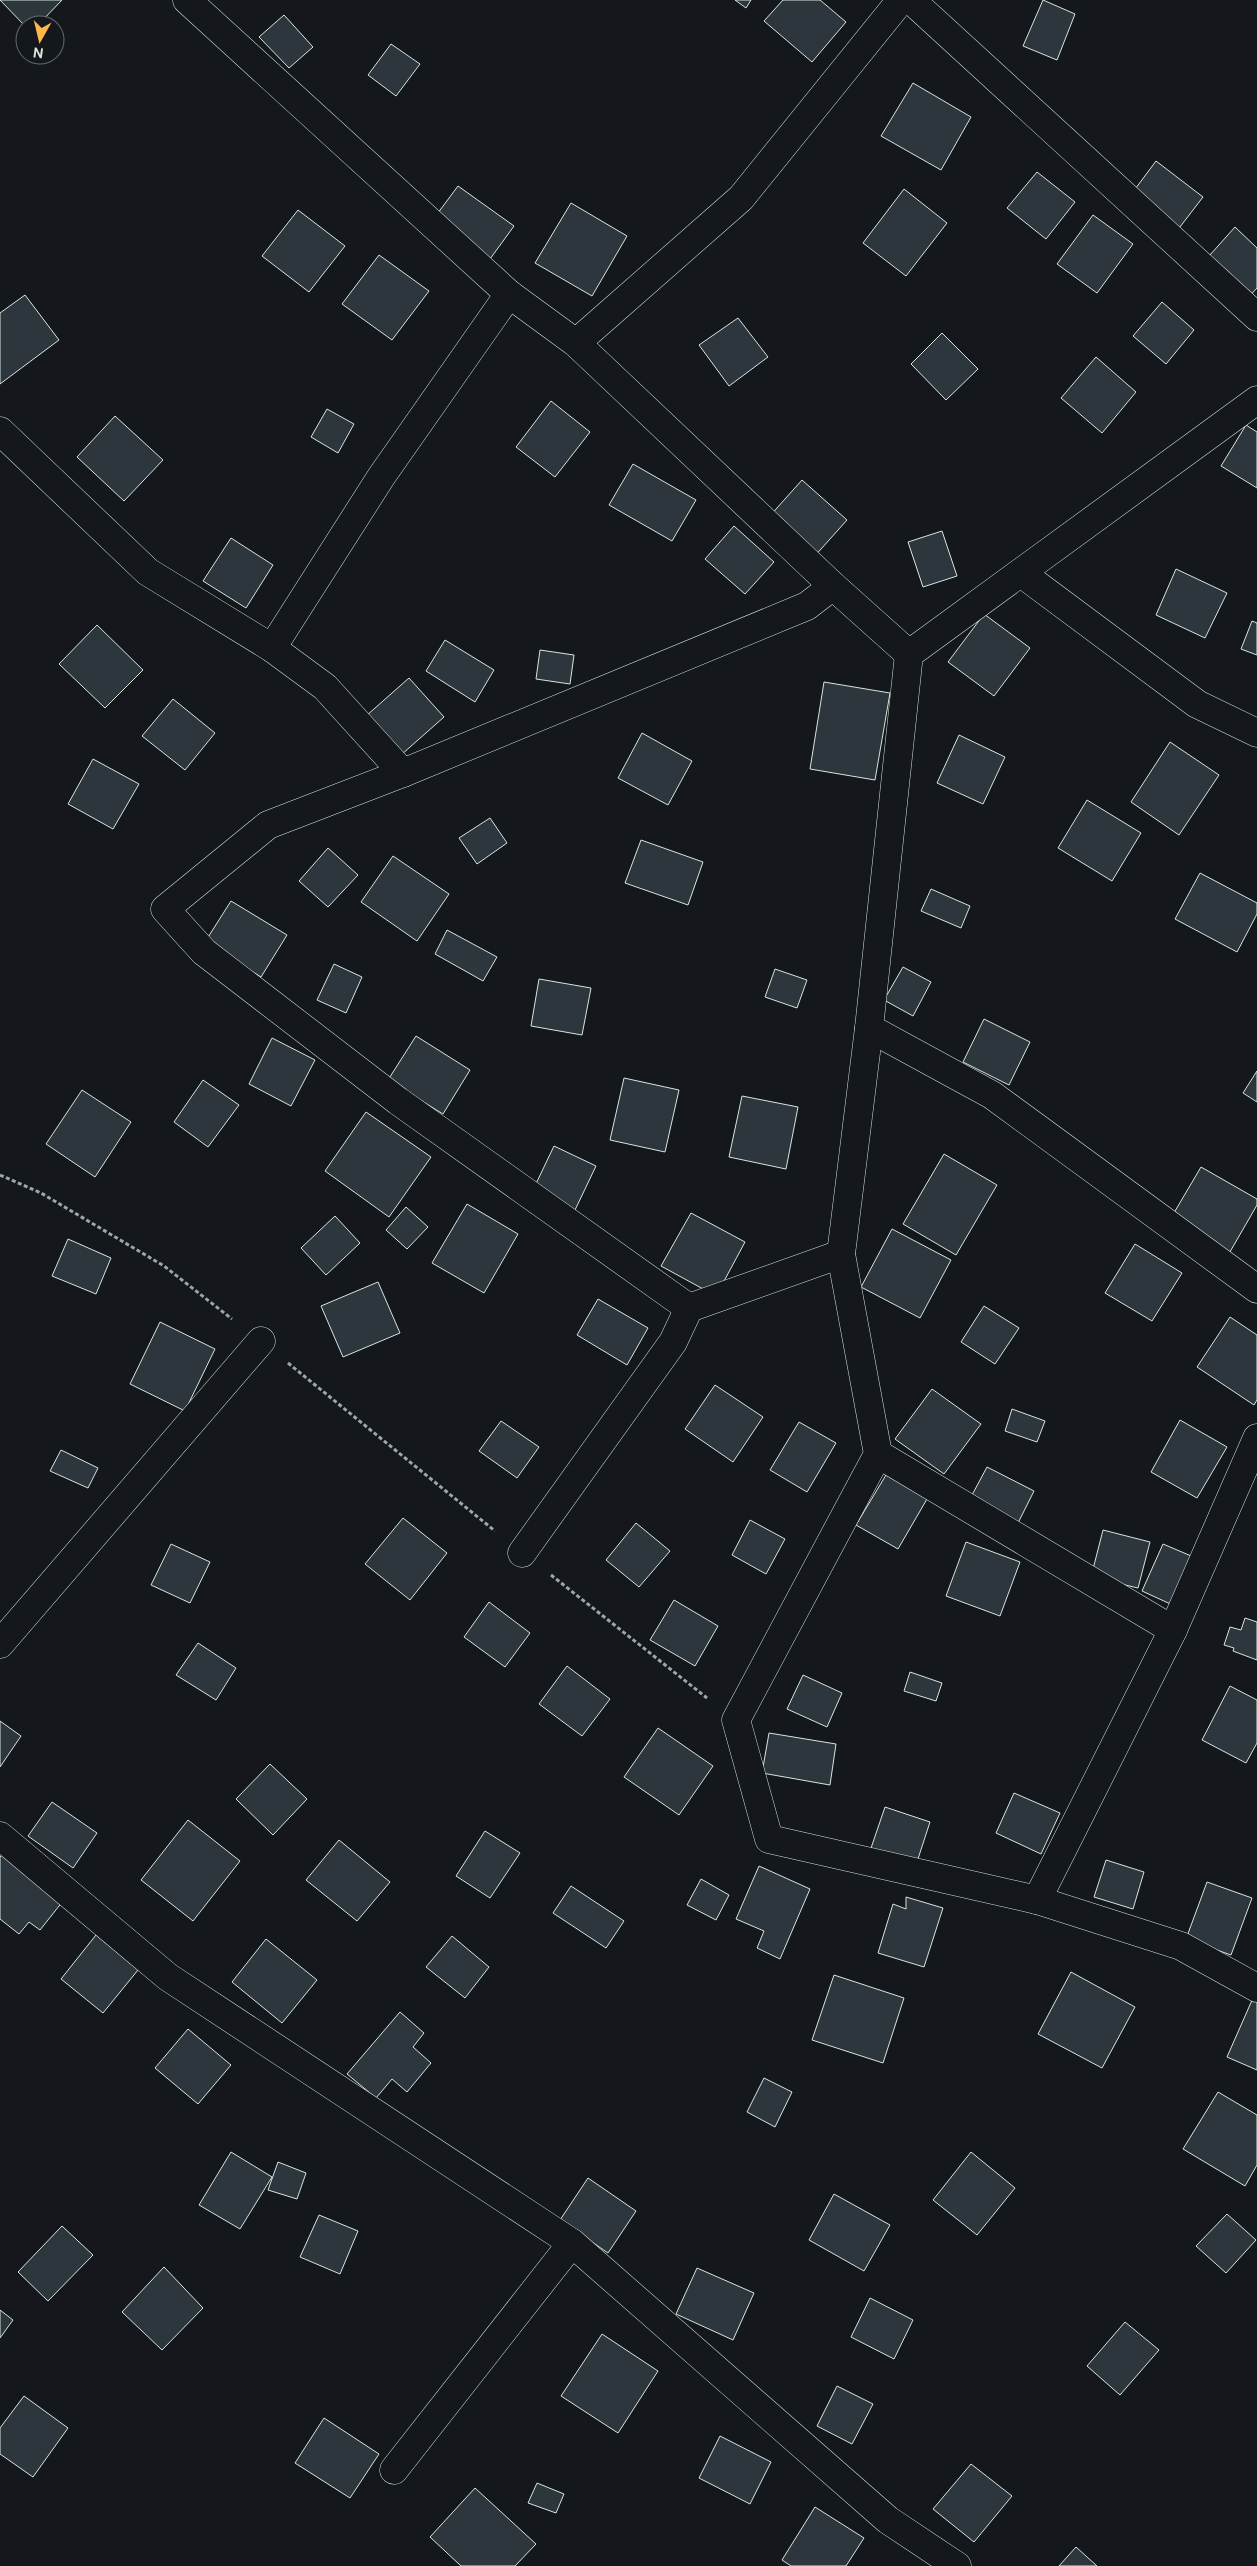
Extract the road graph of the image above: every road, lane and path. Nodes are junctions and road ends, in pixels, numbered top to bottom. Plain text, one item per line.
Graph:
1 (187, 0) edge
2 (901, 0) edge
3 (911, 0) edge
4 (509, 294) junction
5 (1257, 317) edge
6 (576, 343) junction
7 (1257, 400) edge
8 (0, 431) edge
9 (1021, 573) junction
10 (833, 586) junction
11 (272, 648) junction
12 (909, 654) junction
13 (1257, 733) edge
14 (403, 773) junction
15 (869, 1028) junction
16 (0, 1175) edge
17 (841, 1254) junction
18 (1257, 1289) edge
19 (689, 1308) junction
20 (260, 1341) junction
21 (1257, 1438) edge
22 (878, 1454) junction
23 (522, 1553) junction
24 (1173, 1630) junction
25 (0, 1644) edge
26 (736, 1720) junction
27 (0, 1836) edge
28 (1037, 1900) junction
29 (1257, 1988) edge
30 (572, 2243) junction
31 (394, 2470) dead end
32 (957, 2566) edge

1 - 4 street
2 - 6 street
3 - 5 street
4 - 6 street
4 - 11 street
6 - 10 street
7 - 9 street
8 - 11 street
9 - 12 street
9 - 13 street
10 - 12 street
10 - 14 street
11 - 14 street
12 - 15 street
14 - 19 street
15 - 17 street
15 - 18 street
16 - 20 path
17 - 19 street
17 - 22 street
19 - 23 street
20 - 23 path
20 - 25 street
21 - 24 street
22 - 24 street
22 - 26 street
23 - 26 path
24 - 28 street
26 - 28 street
27 - 30 street
28 - 29 street
30 - 31 street
30 - 32 street

